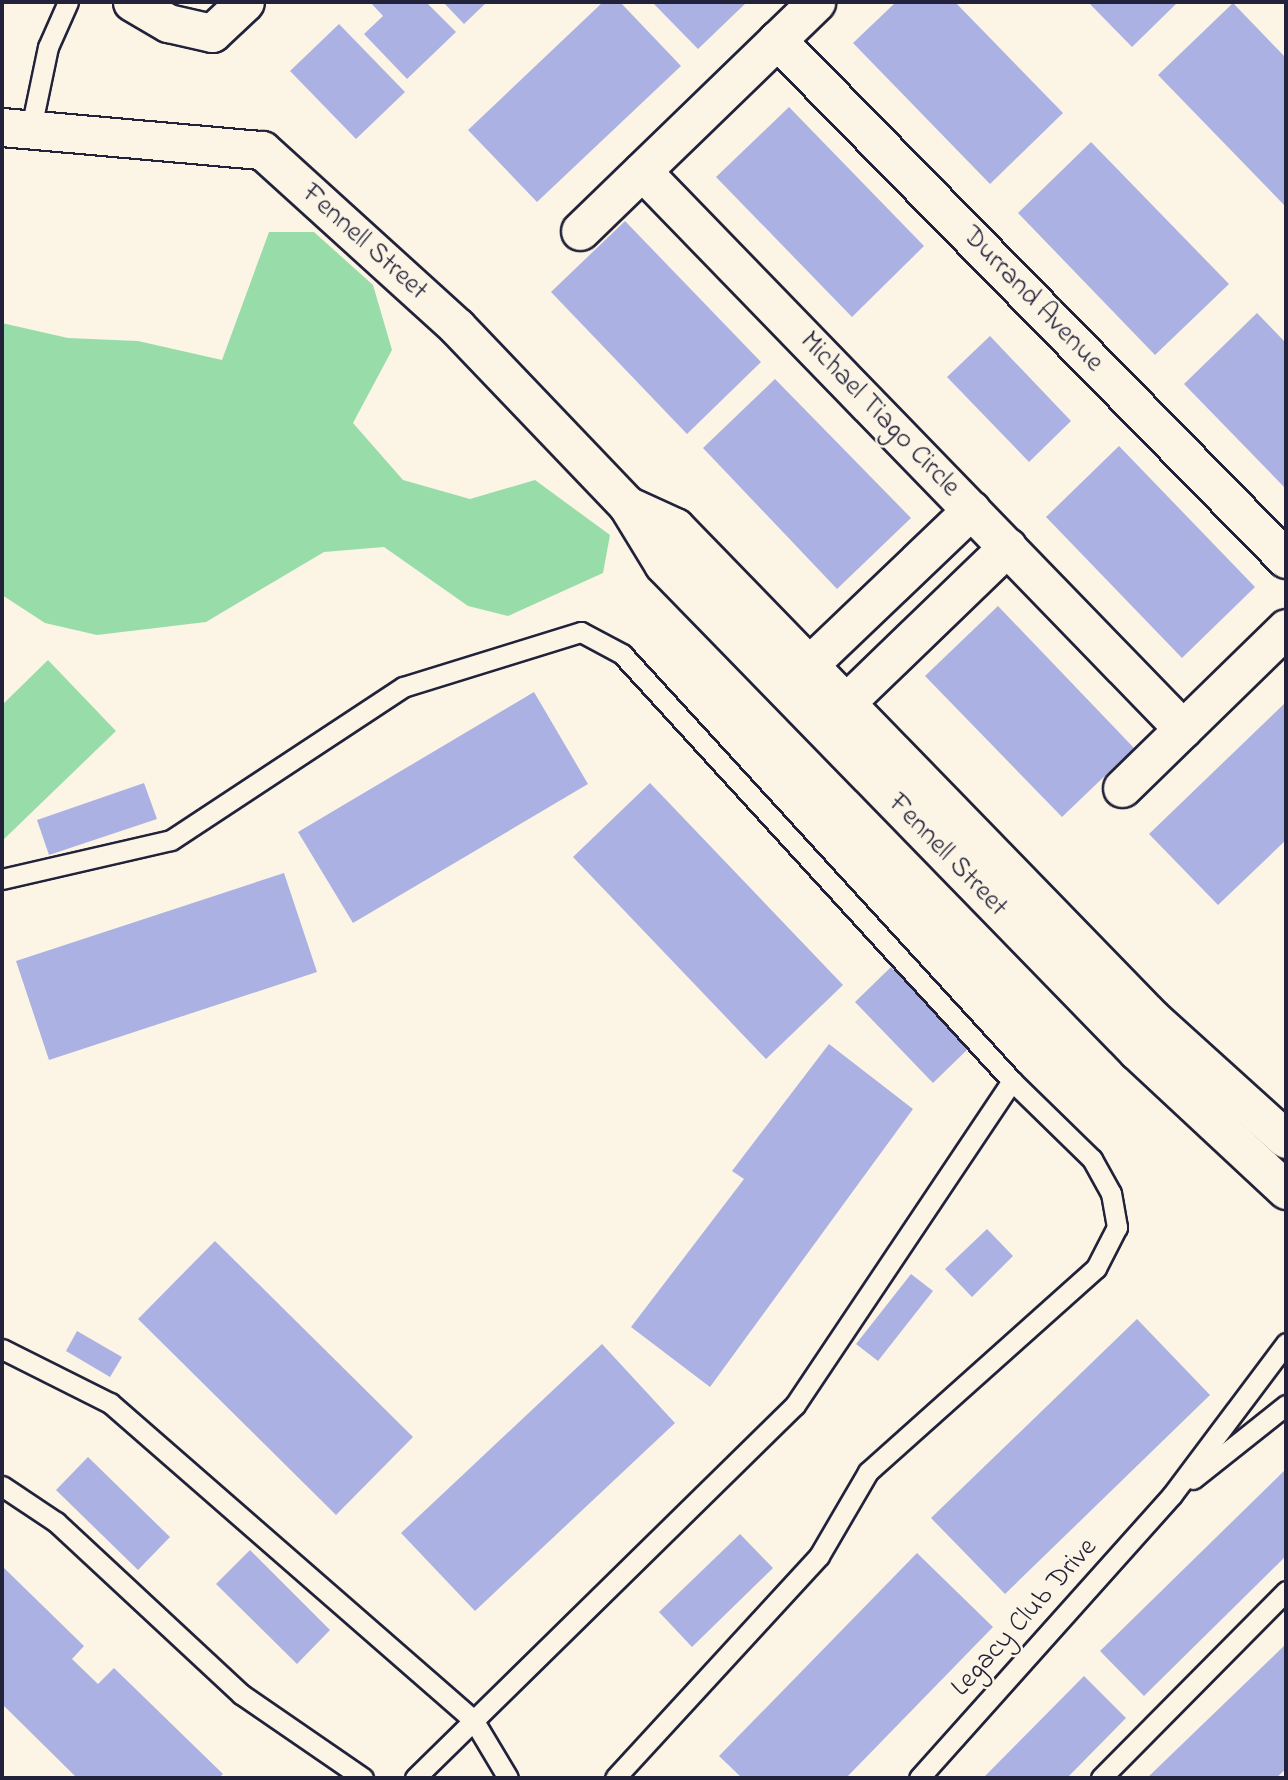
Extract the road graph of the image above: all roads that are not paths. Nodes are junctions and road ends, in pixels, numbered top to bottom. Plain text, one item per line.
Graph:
1 (68, 2) edge
2 (132, 2) edge
3 (245, 2) edge
4 (816, 2) edge
5 (777, 40) junction
6 (16, 130) edge
7 (642, 171) junction
8 (580, 232) dead end
9 (971, 510) junction
10 (1007, 547) junction
11 (1286, 559) edge
12 (901, 577) junction
13 (938, 614) junction
14 (1286, 628) edge
15 (796, 676) junction
16 (834, 715) junction
17 (1183, 729) junction
18 (1122, 788) dead end
19 (2, 878) edge
20 (1012, 1081) junction
21 (1286, 1139) edge
22 (1286, 1190) edge
23 (1286, 1343) edge
24 (2, 1349) edge
25 (1286, 1405) edge
26 (2, 1486) edge
27 (1172, 1494) junction
28 (1286, 1591) edge
29 (474, 1721) junction
30 (363, 1778) edge
31 (415, 1778) edge
32 (508, 1778) edge
33 (615, 1778) edge
34 (919, 1778) edge
35 (1101, 1778) edge

1 - 6 lane
2 - 3 street
4 - 5 street
5 - 7 street
5 - 11 street, Durrand Avenue
6 - 15 street, Fennell Street
7 - 8 street
7 - 9 street, Michael Tiago Circle
9 - 10 street, Michael Tiago Circle
9 - 12 street
10 - 13 street
10 - 17 street, Michael Tiago Circle
12 - 13 street
12 - 15 street
13 - 16 street
14 - 17 street
15 - 16 street, Fennell Street
16 - 21 street, Fennell Street
16 - 22 street, Fennell Street
17 - 18 street
19 - 20 lane
20 - 29 lane
20 - 33 lane
23 - 27 lane, Legacy Club Drive
24 - 29 lane
25 - 27 lane, Legacy Club Drive
26 - 30 lane
27 - 34 lane, Legacy Club Drive
28 - 35 lane
29 - 31 lane
29 - 32 lane

